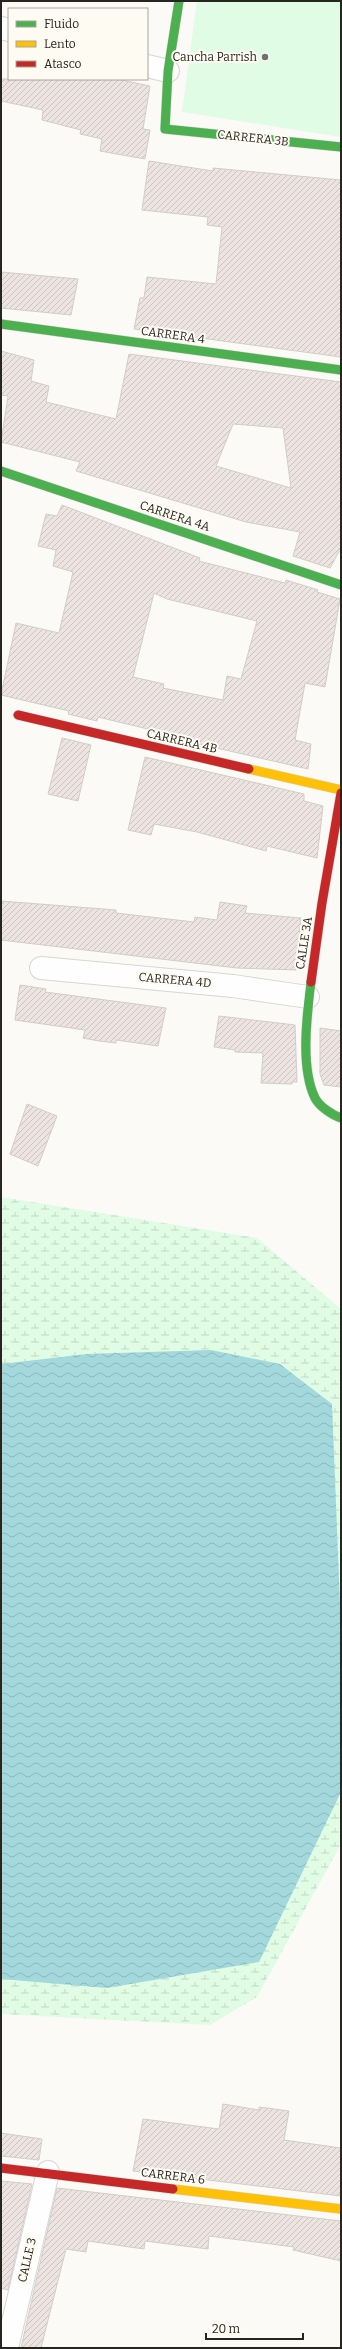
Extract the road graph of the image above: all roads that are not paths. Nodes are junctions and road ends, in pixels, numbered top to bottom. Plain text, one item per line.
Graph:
1 (178, 1) edge
2 (148, 66) edge
3 (168, 71) junction
4 (341, 147) edge
5 (1, 324) edge
6 (341, 370) edge
7 (1, 471) edge
8 (341, 584) edge
9 (18, 715) dead end
10 (341, 791) edge
11 (41, 968) dead end
12 (308, 997) junction
13 (341, 1118) edge
14 (1, 2168) edge
15 (48, 2172) junction
16 (341, 2209) edge
17 (7, 2348) edge

1 - 3 street
2 - 3 street
3 - 4 street, CARRERA 3B
5 - 6 street, CARRERA 4
7 - 8 street, CARRERA 4A
9 - 10 street, CARRERA 4B
10 - 12 street, CALLE 3A
11 - 12 street, CARRERA 4D
12 - 13 street, CALLE 3A
14 - 15 street, CARRERA 6
15 - 16 street, CARRERA 6
15 - 17 street, CALLE 3

